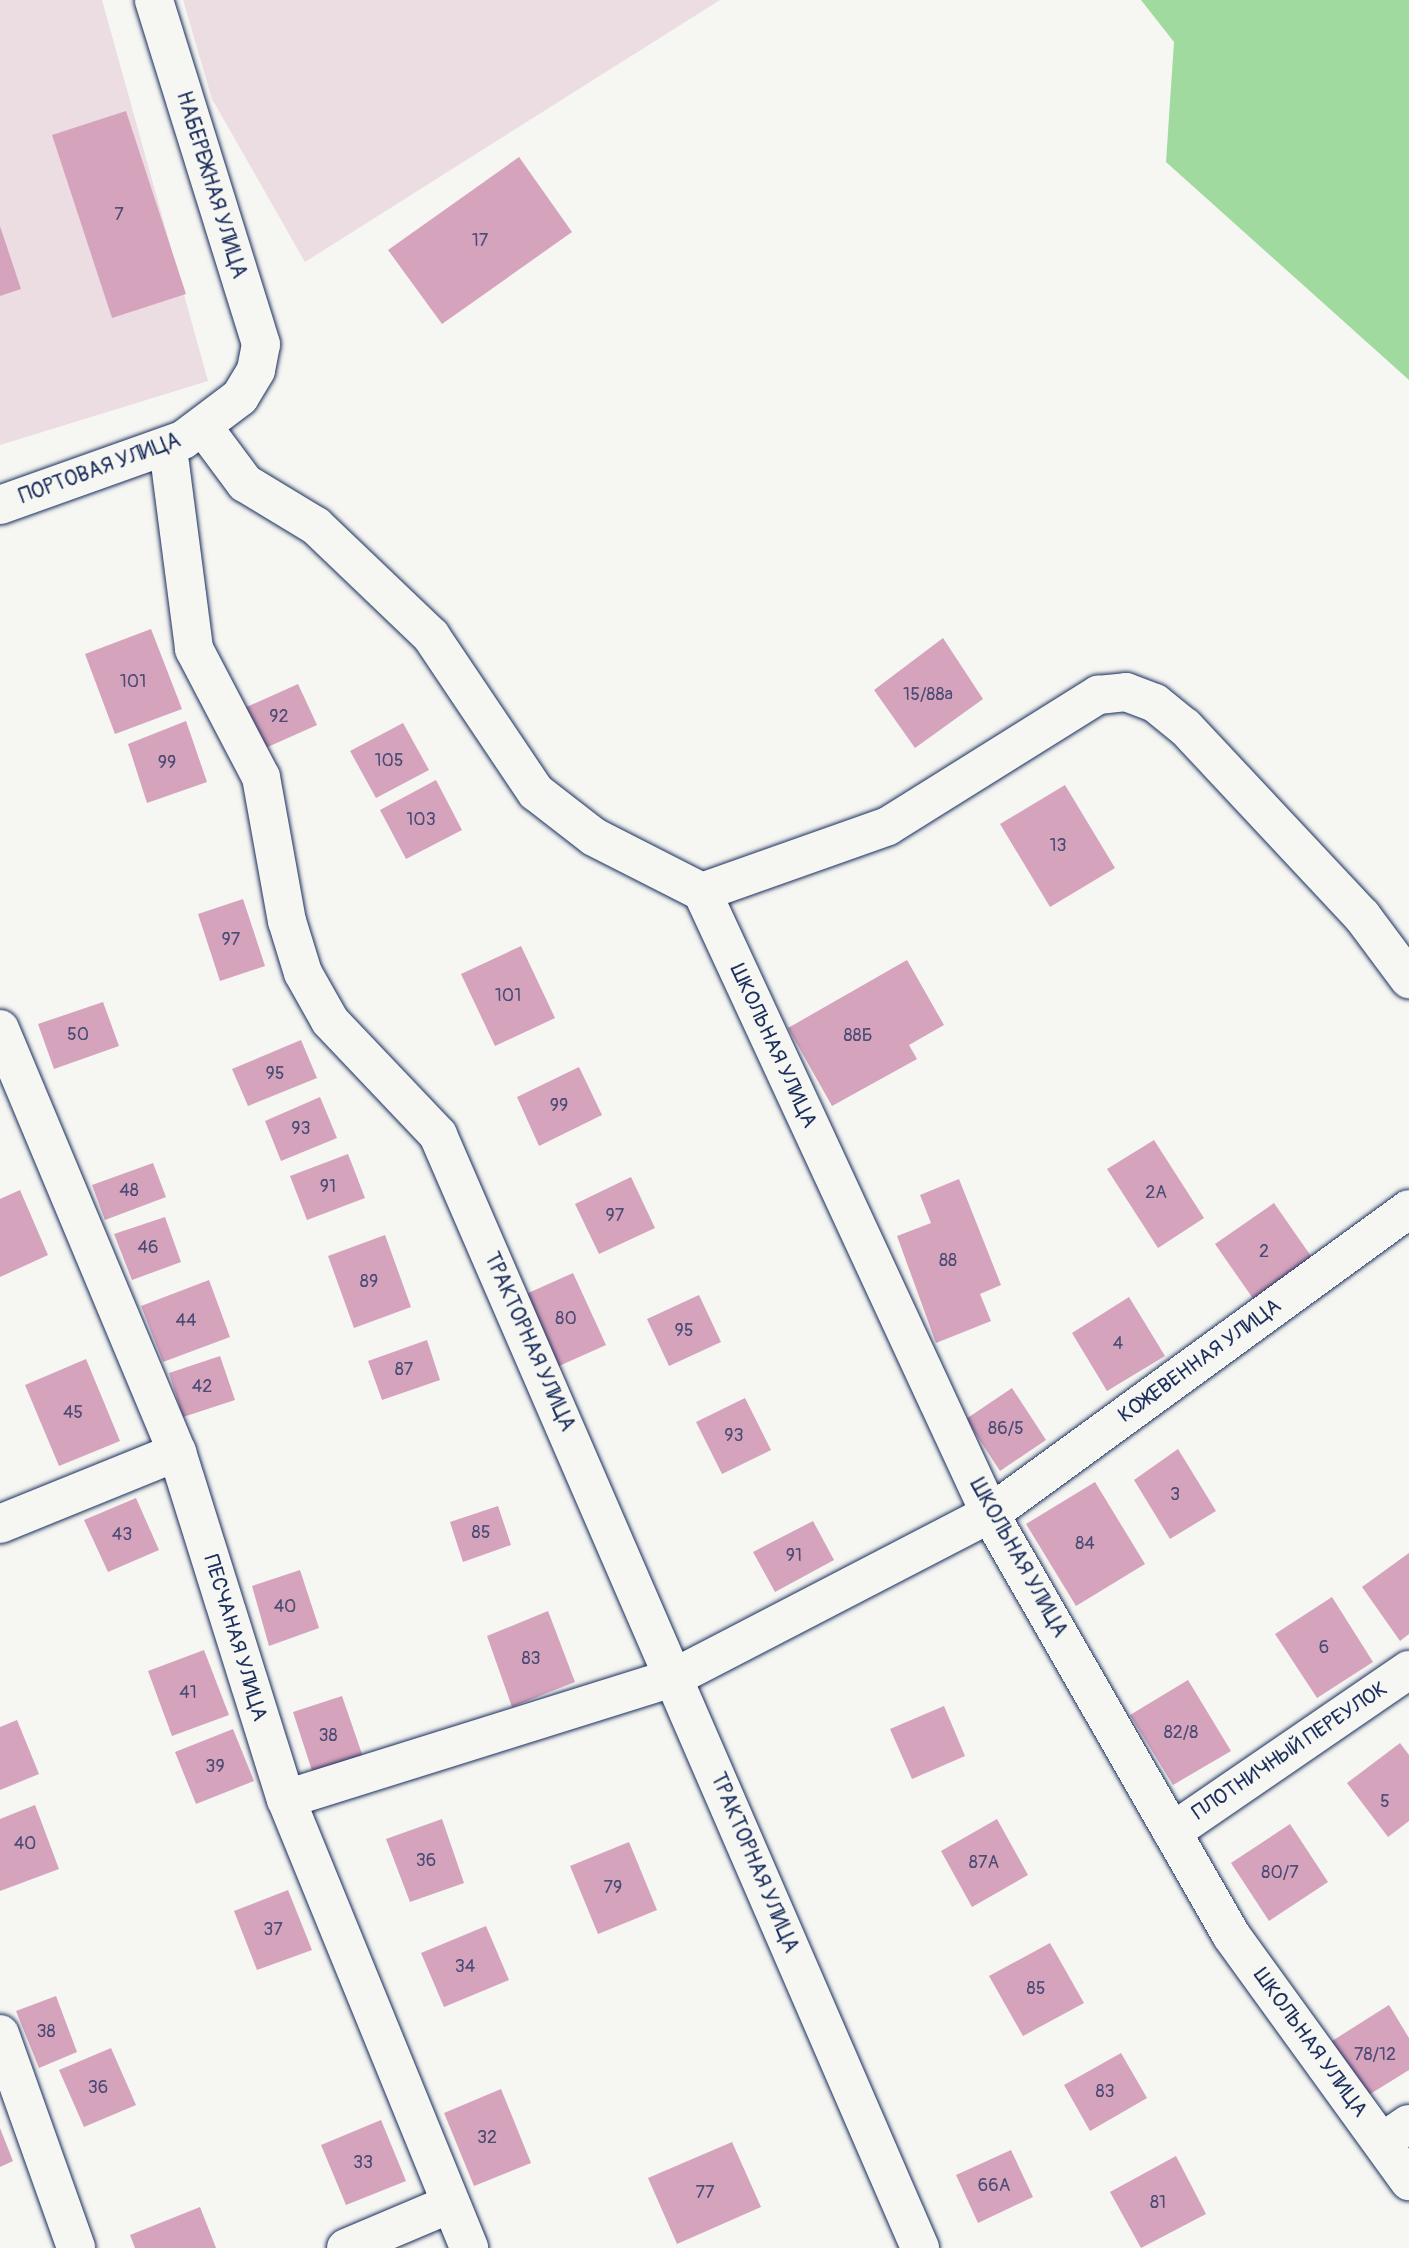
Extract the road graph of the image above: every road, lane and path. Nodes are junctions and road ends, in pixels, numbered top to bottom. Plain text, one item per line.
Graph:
1 (154, 0) edge
2 (256, 370) joint
3 (204, 428) junction
4 (168, 448) junction
5 (0, 505) edge
6 (702, 892) junction
7 (1409, 979) edge
8 (0, 1029) edge
9 (1409, 1209) edge
10 (177, 1452) junction
11 (990, 1514) junction
12 (0, 1524) edge
13 (1409, 1670) edge
14 (675, 1677) junction
15 (286, 1800) junction
16 (1172, 1832) junction
17 (0, 2034) edge
18 (1396, 2133) edge
19 (1409, 2181) edge
20 (450, 2204) junction
21 (76, 2248) edge
22 (346, 2248) edge
23 (468, 2248) edge
24 (920, 2248) edge

1 - 2 street, НАБЕРЕЖНАЯ УЛИЦА
2 - 3 street, ПОРТОВАЯ УЛИЦА
3 - 4 street, ПОРТОВАЯ УЛИЦА
3 - 6 street
4 - 5 street, ПОРТОВАЯ УЛИЦА
4 - 14 street, ТРАКТОРНАЯ УЛИЦА
6 - 7 street
6 - 11 street, ШКОЛЬНАЯ УЛИЦА
8 - 10 street, ПЕСЧАНАЯ УЛИЦА
9 - 11 street, КОЖЕВЕННАЯ УЛИЦА
10 - 12 street
10 - 15 street, ПЕСЧАНАЯ УЛИЦА
11 - 14 street, КОЖЕВЕННАЯ УЛИЦА
11 - 16 street, ШКОЛЬНАЯ УЛИЦА
13 - 16 street, ПЛОТНИЧНЫЙ ПЕРЕУЛОК
14 - 15 street, КОЖЕВЕННАЯ УЛИЦА
14 - 24 street, ТРАКТОРНАЯ УЛИЦА
15 - 20 street, ПЕСЧАНАЯ УЛИЦА
16 - 18 street, ШКОЛЬНАЯ УЛИЦА
17 - 21 street
18 - 19 street, ШКОЛЬНАЯ УЛИЦА
20 - 22 street
20 - 23 street, ПЕСЧАНАЯ УЛИЦА

